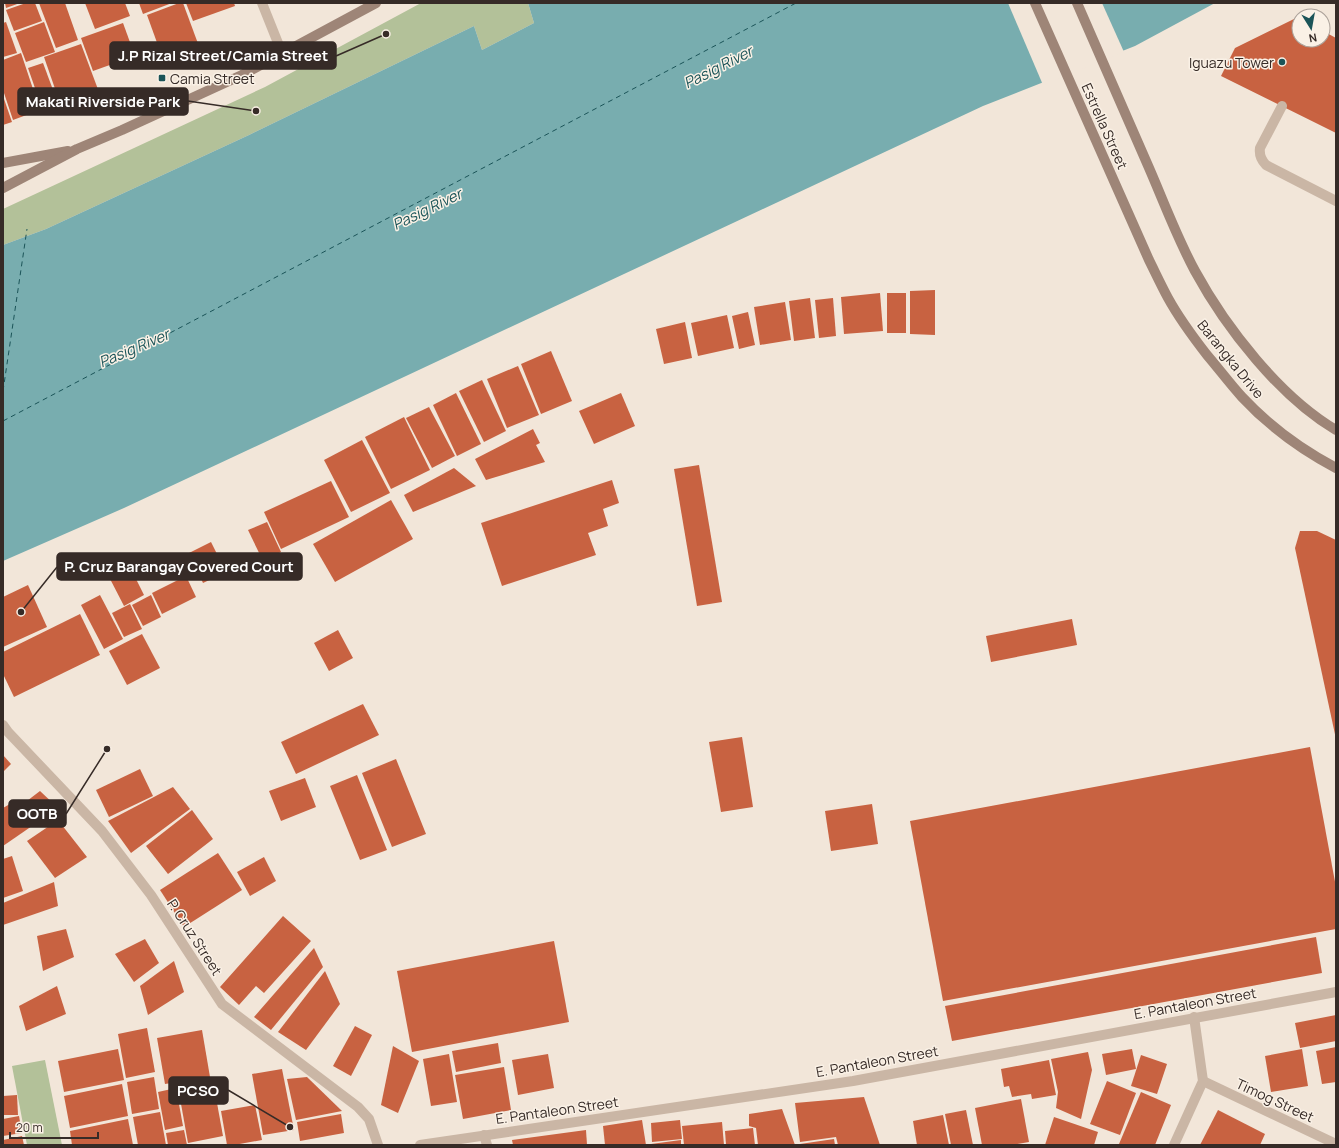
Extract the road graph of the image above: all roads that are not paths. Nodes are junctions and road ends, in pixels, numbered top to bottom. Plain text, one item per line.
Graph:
1 (262, 3) edge
2 (376, 3) edge
3 (1035, 3) edge
4 (1077, 3) edge
5 (282, 53) junction
6 (1282, 106) dead end
7 (78, 149) junction
8 (3, 163) edge
9 (3, 188) edge
10 (1336, 201) edge
11 (1183, 245) joint
12 (1149, 260) joint
13 (1336, 430) edge
14 (1336, 468) edge
15 (3, 725) edge
16 (1336, 992) edge
17 (1194, 1017) junction
18 (1203, 1081) junction
19 (486, 1140) edge
20 (1336, 1144) edge
21 (378, 1145) edge
22 (420, 1145) edge
23 (1174, 1145) edge

1 - 5 street
2 - 5 main road
3 - 12 main road, Estrella Street
4 - 11 main road, Estrella Street
5 - 7 main road
6 - 10 street
7 - 8 main road
7 - 9 main road
11 - 13 main road, Barangka Drive
12 - 14 main road, Barangka Drive
15 - 21 street, P. Cruz Street
16 - 17 street, E. Pantaleon Street
17 - 18 street
17 - 19 street, E. Pantaleon Street
18 - 20 street, Timog Street
18 - 23 street
19 - 22 street, E. Pantaleon Street

